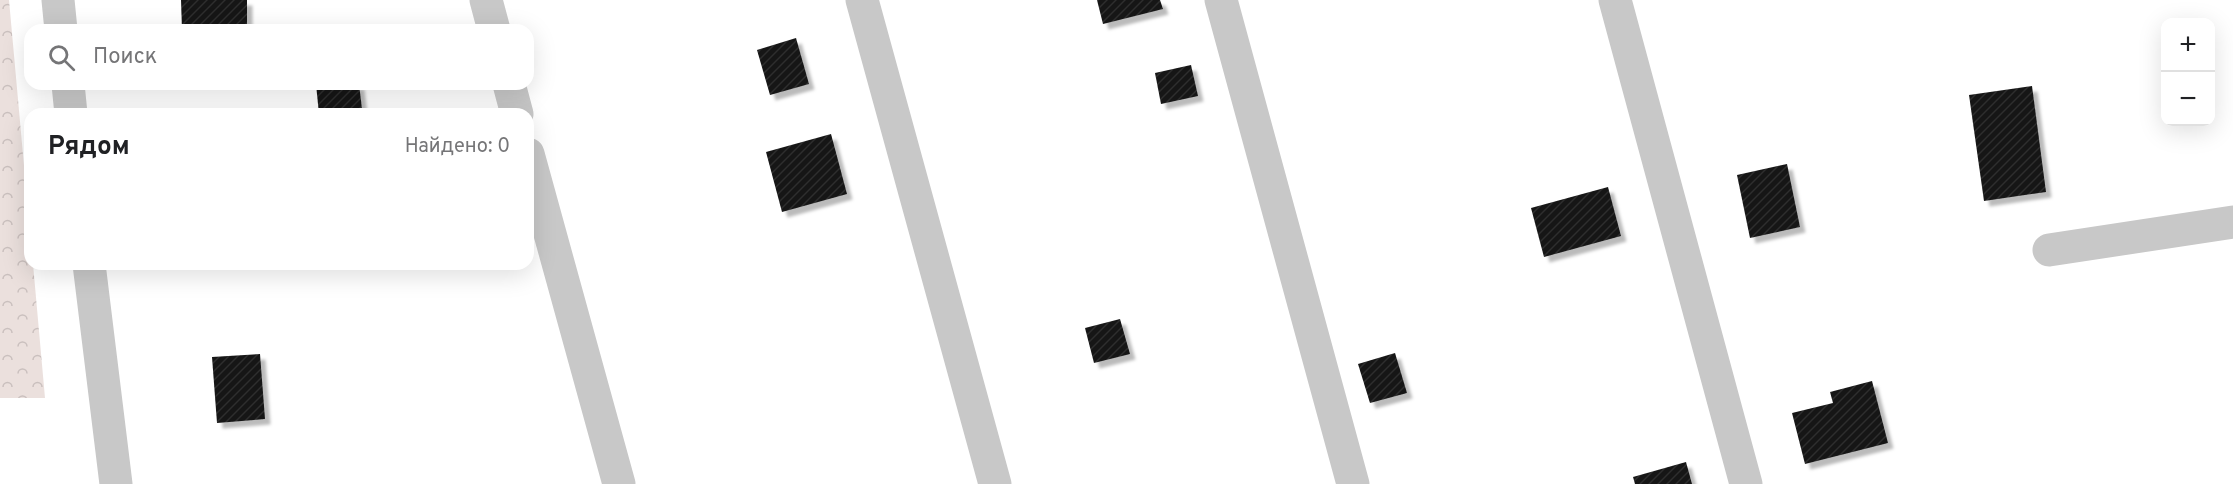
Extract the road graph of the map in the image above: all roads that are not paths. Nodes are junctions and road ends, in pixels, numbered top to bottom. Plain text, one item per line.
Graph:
1 (58, 0) edge
2 (486, 0) edge
3 (862, 0) edge
4 (1221, 0) edge
5 (1615, 0) edge
6 (60, 24) edge
7 (492, 24) edge
8 (69, 90) edge
9 (511, 90) edge
10 (70, 108) edge
11 (515, 108) edge
12 (534, 176) edge
13 (2233, 222) edge
14 (2049, 250) dead end
15 (90, 270) edge
16 (116, 484) edge
17 (619, 484) edge
18 (995, 484) edge
19 (1353, 484) edge
20 (1746, 484) edge

1 - 6 street
2 - 7 street
3 - 18 street
4 - 19 street
5 - 20 street
8 - 10 street
9 - 11 street
12 - 17 street
13 - 14 street
15 - 16 street

